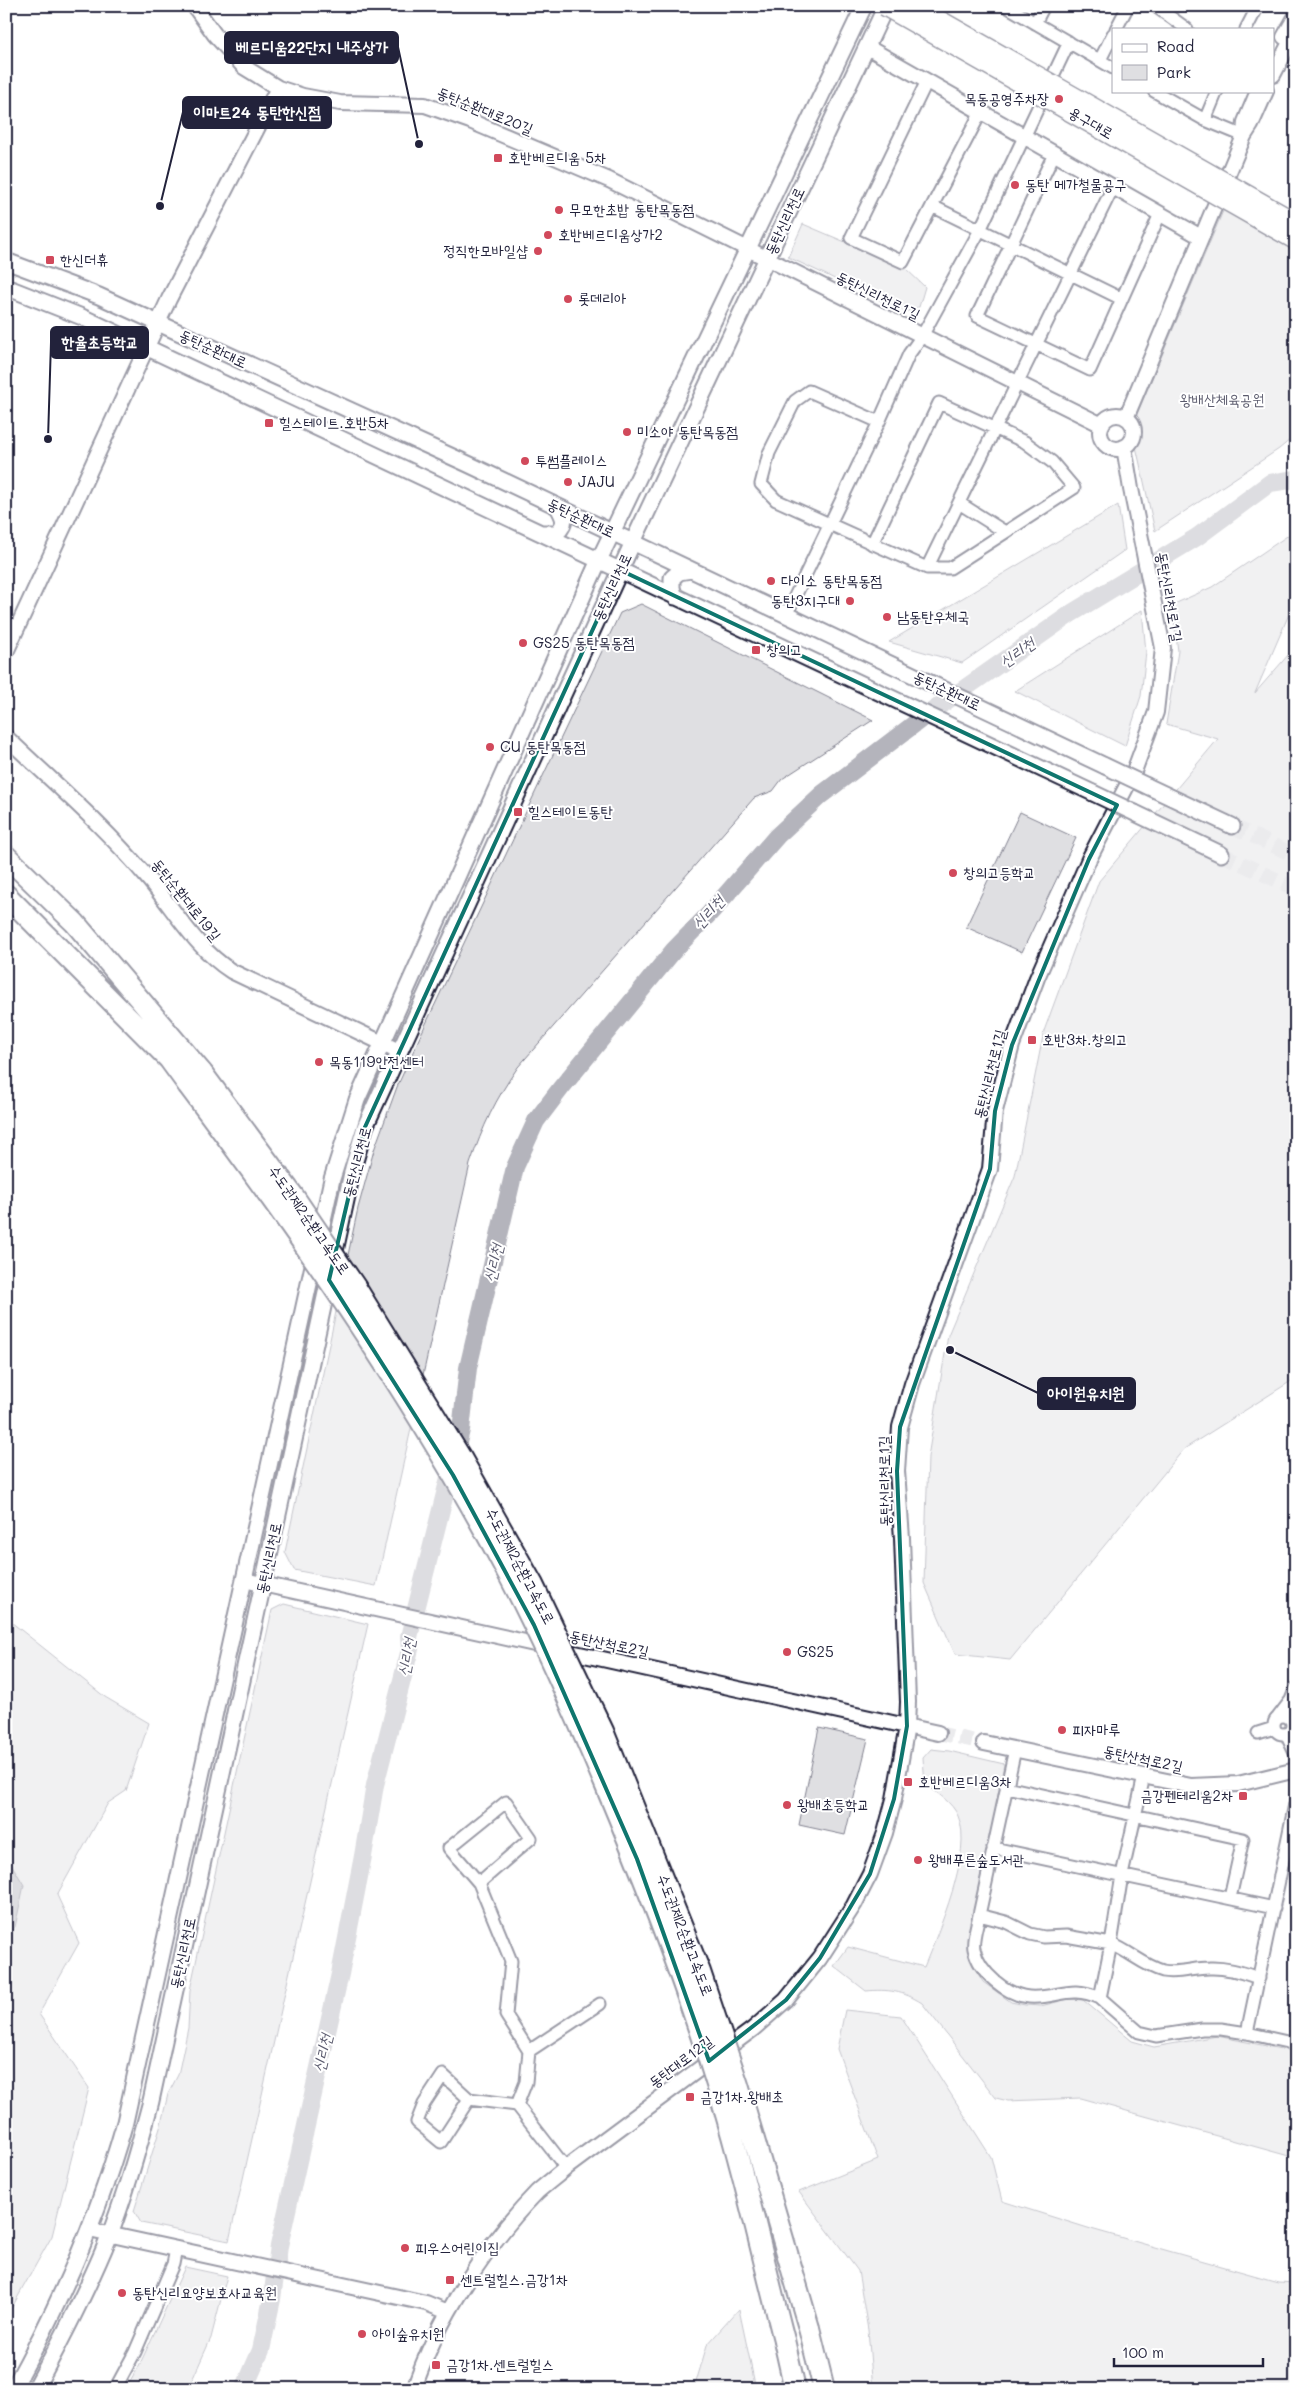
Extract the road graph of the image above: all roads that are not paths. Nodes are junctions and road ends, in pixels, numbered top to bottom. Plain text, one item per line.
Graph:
1 (194, 6) edge
2 (864, 6) edge
3 (886, 6) edge
4 (914, 6) edge
5 (1006, 6) edge
6 (1044, 6) edge
7 (1128, 6) edge
8 (1155, 6) edge
9 (1258, 6) edge
10 (1296, 16) edge
11 (1035, 23) junction
12 (1117, 28) edge
13 (1185, 28) edge
14 (1247, 28) edge
15 (1296, 31) edge
16 (1112, 36) edge
17 (1069, 42) junction
18 (867, 47) junction
19 (1274, 55) edge
20 (1100, 60) junction
21 (1112, 67) edge
22 (1274, 73) edge
23 (927, 81) junction
24 (278, 88) junction
25 (1156, 92) edge
26 (1217, 92) edge
27 (1258, 92) edge
28 (1266, 92) edge
29 (981, 112) junction
30 (1205, 120) junction
31 (1022, 136) junction
32 (1244, 136) junction
33 (1054, 154) junction
34 (1113, 187) junction
35 (932, 206) junction
36 (1160, 214) junction
37 (1296, 222) edge
38 (980, 230) junction
39 (1202, 237) junction
40 (1296, 240) edge
41 (1011, 245) junction
42 (747, 249) junction
43 (766, 259) junction
44 (6, 261) edge
45 (1071, 274) junction
46 (6, 287) edge
47 (1122, 299) junction
48 (158, 323) junction
49 (922, 336) junction
50 (1036, 344) junction
51 (147, 347) junction
52 (1018, 381) junction
53 (1126, 418) junction
54 (879, 422) junction
55 (1102, 425) junction
56 (995, 428) junction
57 (1124, 447) junction
58 (642, 471) junction
59 (662, 481) junction
60 (959, 503) junction
61 (558, 507) junction
62 (830, 525) junction
63 (1006, 532) junction
64 (612, 533) junction
65 (542, 534) junction
66 (633, 542) junction
67 (872, 544) junction
68 (599, 560) junction
69 (927, 568) junction
70 (620, 570) junction
71 (691, 570) junction
72 (675, 596) junction
73 (786, 615) junction
74 (568, 629) junction
75 (589, 639) junction
76 (6, 652) edge
77 (6, 737) edge
78 (1232, 826) tunnel mouth
79 (1221, 854) tunnel mouth
80 (6, 856) edge
81 (6, 895) edge
82 (407, 986) junction
83 (424, 998) junction
84 (382, 1043) junction
85 (399, 1052) junction
86 (195, 1079) junction
87 (357, 1100) junction
88 (372, 1110) junction
89 (255, 1530) junction
90 (274, 1533) junction
91 (244, 1580) junction
92 (263, 1585) junction
93 (232, 1637) junction
94 (251, 1638) junction
95 (1296, 1688) edge
96 (1280, 1721) junction
97 (907, 1726) junction
98 (938, 1733) tunnel mouth
99 (1258, 1733) dead end
100 (984, 1743) tunnel mouth
101 (1015, 1749) junction
102 (1296, 1755) edge
103 (1296, 1770) edge
104 (1144, 1776) junction
105 (1006, 1787) junction
106 (1296, 1799) edge
107 (1134, 1814) junction
108 (993, 1848) junction
109 (1122, 1876) junction
110 (479, 1883) junction
111 (1230, 1898) junction
112 (1274, 1908) junction
113 (979, 1915) junction
114 (1111, 1944) junction
115 (1258, 1978) junction
116 (1100, 1998) junction
117 (600, 2004) dead end
118 (1247, 2033) junction
119 (1296, 2044) edge
120 (529, 2051) junction
121 (469, 2099) junction
122 (517, 2105) junction
123 (566, 2168) junction
124 (89, 2230) junction
125 (110, 2235) junction
126 (176, 2250) junction
127 (448, 2312) junction
128 (12, 2389) edge
129 (35, 2389) edge
130 (116, 2389) edge
131 (414, 2389) edge
132 (795, 2389) edge
133 (824, 2389) edge

1 - 24 street, 동탄순환대로20길
2 - 42 main road, 동탄신리천로
3 - 18 main road, 동탄신리천로
3 - 40 highway, 용구대로, bridge
4 - 37 highway, 용구대로, bridge
5 - 11 street
6 - 11 street
7 - 12 street
8 - 13 street
9 - 14 street
10 - 19 street
11 - 17 street
15 - 22 street
16 - 20 street
17 - 20 street
17 - 31 street
18 - 23 street
18 - 43 main road, 동탄신리천로
20 - 21 street
23 - 29 street
23 - 35 street
24 - 42 street, 동탄순환대로20길
24 - 48 street
25 - 30 street
26 - 30 street
27 - 32 street
28 - 32 street
29 - 31 street
29 - 35 street
30 - 32 street
31 - 33 street
31 - 38 street
32 - 39 street
33 - 34 street
33 - 41 street
34 - 36 street
34 - 45 street
35 - 38 street
36 - 39 street
36 - 47 street
38 - 41 street
38 - 49 street
39 - 53 street
41 - 45 street
41 - 50 street
42 - 43 street, 동탄신리천로1길
42 - 58 main road, 동탄신리천로
43 - 49 street, 동탄신리천로1길
43 - 59 main road, 동탄신리천로
44 - 48 main road, 동탄순환대로
45 - 47 street
45 - 50 street
46 - 51 main road, 동탄순환대로
47 - 50 street
48 - 51 street
48 - 61 main road, 동탄순환대로
49 - 52 street, 동탄신리천로1길
49 - 54 street
50 - 52 street
51 - 65 main road, 동탄순환대로
51 - 76 street
52 - 55 street, 동탄신리천로1길
52 - 56 street
53 - 55 street
53 - 57 street
54 - 62 street
54 - 62 street
55 - 57 street
56 - 60 street
56 - 63 street
56 - 67 street
57 - 97 street, 동탄신리천로1길
58 - 59 main road
58 - 64 main road, 동탄신리천로
59 - 66 main road, 동탄신리천로
60 - 63 street
60 - 69 street
61 - 64 main road, 동탄순환대로
61 - 65 main road
62 - 67 street
62 - 73 street
63 - 69 street
64 - 66 main road, 동탄순환대로
64 - 68 main road, 동탄신리천로
65 - 68 main road, 동탄순환대로
66 - 70 main road, 동탄신리천로
66 - 71 main road, 동탄순환대로
67 - 69 street
68 - 70 main road, 동탄순환대로
68 - 74 main road, 동탄신리천로
70 - 72 main road, 동탄순환대로
70 - 75 main road, 동탄신리천로
71 - 72 main road
71 - 73 main road, 동탄순환대로
72 - 79 main road, 동탄순환대로, bridge
73 - 78 main road, 동탄순환대로, bridge
74 - 75 main road
74 - 82 main road, 동탄신리천로
75 - 83 main road, 동탄신리천로
77 - 84 street, 동탄순환대로19길
80 - 86 highway, 수도권제2순환고속도로
81 - 86 highway, 수도권제2순환고속도로
82 - 83 main road
82 - 84 main road, 동탄신리천로
83 - 85 main road, 동탄신리천로
84 - 85 street, 동탄순환대로19길
84 - 87 main road, 동탄신리천로
85 - 88 main road, 동탄신리천로
86 - 132 highway, 수도권제2순환고속도로, bridge
86 - 133 highway, 수도권제2순환고속도로, bridge
87 - 88 main road
87 - 89 main road, 동탄신리천로
88 - 90 main road, 동탄신리천로
89 - 90 main road
89 - 91 main road, 동탄신리천로
90 - 92 main road, 동탄신리천로
91 - 92 street, 동탄산척로2길
91 - 93 main road, 동탄신리천로
92 - 94 main road, 동탄신리천로
92 - 97 street, 동탄산척로2길
93 - 94 main road
93 - 124 main road, 동탄신리천로
94 - 125 main road, 동탄신리천로
95 - 96 street
96 - 99 street
96 - 102 street
97 - 98 street, 동탄산척로2길
97 - 123 street, 동탄대로12길
100 - 101 street, 동탄산척로2길
101 - 104 street, 동탄산척로2길
101 - 105 street
103 - 104 street, 동탄산척로2길
104 - 107 street
105 - 107 street
105 - 108 street
106 - 112 street
107 - 109 street
107 - 111 street
108 - 109 street
108 - 113 street
109 - 111 street
109 - 114 street
110 - 110 street
110 - 120 street
111 - 112 street
112 - 115 street
113 - 114 street
113 - 116 street
114 - 115 street
114 - 116 street
115 - 118 street
116 - 118 street
117 - 120 street
118 - 119 street
120 - 122 street
121 - 121 street
121 - 122 street
122 - 123 street
123 - 127 street, 동탄대로12길
124 - 125 street
124 - 128 main road, 동탄신리천로
125 - 126 street
125 - 129 main road, 동탄신리천로
126 - 127 street
126 - 130 street
127 - 131 street, 동탄대로12길

